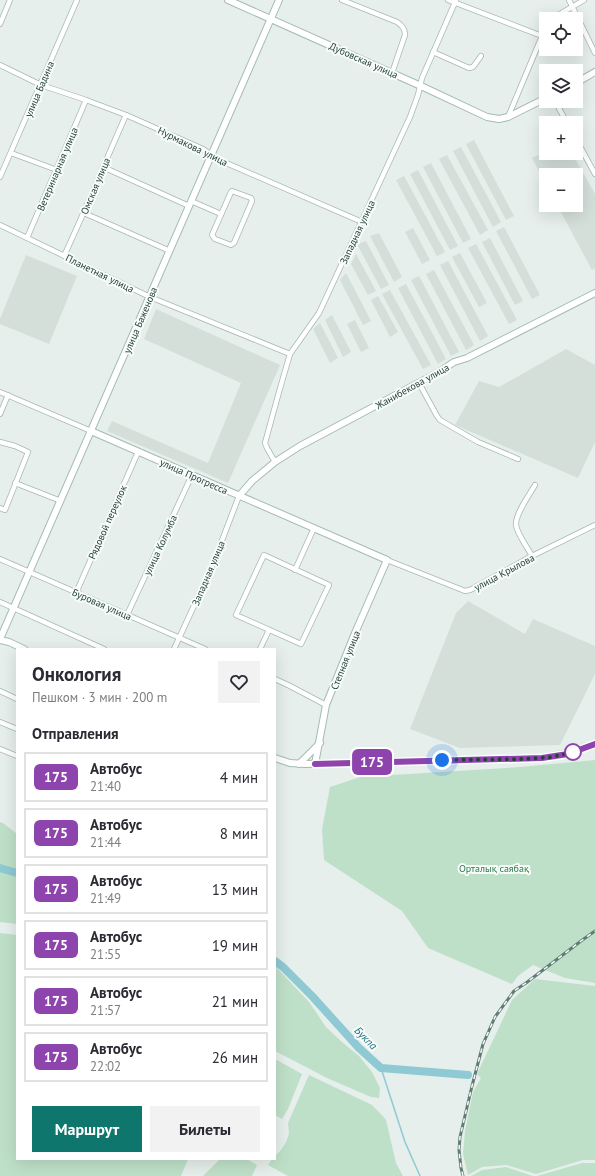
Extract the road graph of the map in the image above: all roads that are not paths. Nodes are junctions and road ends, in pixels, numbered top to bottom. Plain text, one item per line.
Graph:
1 (10, 0) edge
2 (77, 0) edge
3 (228, 0) edge
4 (279, 0) edge
5 (342, 0) edge
6 (448, 0) edge
7 (569, 0) edge
8 (584, 0) edge
9 (456, 2) edge
10 (572, 6) junction
11 (564, 12) edge
12 (271, 18) junction
13 (0, 24) edge
14 (539, 35) edge
15 (539, 43) edge
16 (433, 52) junction
17 (595, 53) edge
18 (481, 56) dead end
19 (0, 65) edge
20 (595, 72) edge
21 (392, 73) junction
22 (583, 78) edge
23 (41, 85) junction
24 (421, 86) junction
25 (86, 100) junction
26 (539, 102) edge
27 (126, 115) junction
28 (508, 117) junction
29 (11, 152) junction
30 (583, 152) edge
31 (211, 154) junction
32 (102, 167) junction
33 (57, 170) junction
34 (595, 174) edge
35 (0, 178) edge
36 (190, 203) junction
37 (84, 213) junction
38 (221, 214) junction
39 (362, 222) junction
40 (0, 225) edge
41 (27, 238) junction
42 (170, 251) junction
43 (64, 256) junction
44 (595, 293) edge
45 (150, 297) junction
46 (290, 354) junction
47 (419, 383) junction
48 (0, 392) edge
49 (8, 395) junction
50 (0, 414) edge
51 (91, 431) junction
52 (0, 442) edge
53 (138, 452) junction
54 (518, 459) dead end
55 (275, 462) junction
56 (192, 475) junction
57 (15, 483) junction
58 (535, 485) dead end
59 (239, 496) junction
60 (61, 501) junction
61 (0, 508) edge
62 (595, 525) edge
63 (314, 528) junction
64 (532, 556) junction
65 (0, 559) edge
66 (387, 560) junction
67 (296, 570) junction
68 (30, 572) junction
69 (76, 593) junction
70 (0, 602) edge
71 (14, 608) junction
72 (127, 615) junction
73 (269, 630) junction
74 (179, 638) junction
75 (0, 640) edge
76 (22, 648) edge
77 (102, 648) edge
78 (174, 648) edge
79 (203, 648) edge
80 (260, 648) edge
81 (276, 679) edge
82 (0, 691) edge
83 (16, 699) edge
84 (326, 705) junction
85 (0, 722) edge
86 (16, 729) edge
87 (320, 743) junction
88 (595, 744) edge
89 (0, 749) edge
90 (16, 756) edge
91 (276, 758) edge
92 (299, 764) junction
93 (315, 764) junction

1 - 13 street
2 - 23 street, улица Бадина
3 - 12 main road, Дубовская улица
4 - 12 main road, улица Баженова
5 - 21 street
6 - 9 street
7 - 10 street
8 - 10 street
9 - 14 street
9 - 16 street, Западная улица
10 - 11 street
10 - 17 street
12 - 21 main road, Дубовская улица
12 - 31 main road, улица Баженова
15 - 28 street
16 - 18 street
16 - 24 street, Западная улица
19 - 23 street, Нурмакова улица
20 - 22 main road
21 - 24 main road, Дубовская улица
23 - 25 street, Нурмакова улица
23 - 29 street, улица Бадина
24 - 28 main road, Дубовская улица
24 - 39 street, Западная улица
25 - 27 street, Нурмакова улица
25 - 33 street, Ветеринарная улица
26 - 28 main road
27 - 31 street, Нурмакова улица
27 - 32 street, Омская улица
29 - 33 street
29 - 35 street, улица Бадина
30 - 34 street
31 - 36 main road, улица Баженова
31 - 39 street, Нурмакова улица
32 - 36 street
32 - 37 street, Омская улица
33 - 41 street, Ветеринарная улица
36 - 38 street
36 - 42 main road, улица Баженова
37 - 42 street
37 - 43 street, Омская улица
38 - 38 street
39 - 46 street, Западная улица
40 - 41 street, Планетная улица
41 - 43 street, Планетная улица
42 - 45 main road, улица Баженова
43 - 45 street, Планетная улица
44 - 47 main road, Жанибекова улица
45 - 46 street, Планетная улица
45 - 51 main road, улица Баженова
46 - 55 street, Западная улица
47 - 54 street
47 - 55 main road, Жанибекова улица
48 - 49 street, улица Прогресса
49 - 50 street
49 - 51 street, улица Прогресса
51 - 53 main road, улица Прогресса
51 - 60 main road, улица Баженова
52 - 57 street
53 - 56 main road, улица Прогресса
53 - 69 street, Рядовой переулок
55 - 59 main road, Жанибекова улица
56 - 59 main road, улица Прогресса
56 - 72 street, улица Колумба
57 - 60 street
57 - 61 street
58 - 64 street
59 - 63 main road, улица Прогресса
59 - 74 street, Западная улица
60 - 68 main road, улица Баженова
62 - 64 street, улица Крылова
63 - 66 main road, улица Прогресса
63 - 67 street
64 - 66 street, улица Крылова
65 - 68 street, Буровая улица
66 - 84 main road, Степная улица
67 - 73 street
67 - 73 street
68 - 69 street, Буровая улица
68 - 71 main road, улица Баженова
69 - 72 street, Буровая улица
70 - 71 street
71 - 75 main road, улица Баженова
71 - 77 street
72 - 74 street, Буровая улица
73 - 80 street
74 - 78 street, Западная улица
74 - 79 street, Буровая улица
75 - 76 main road
81 - 84 street
82 - 83 street
84 - 87 main road, Степная улица
85 - 86 street
87 - 92 main road
87 - 93 main road, Степная улица
88 - 93 main road
89 - 90 street
91 - 92 main road
92 - 93 main road

